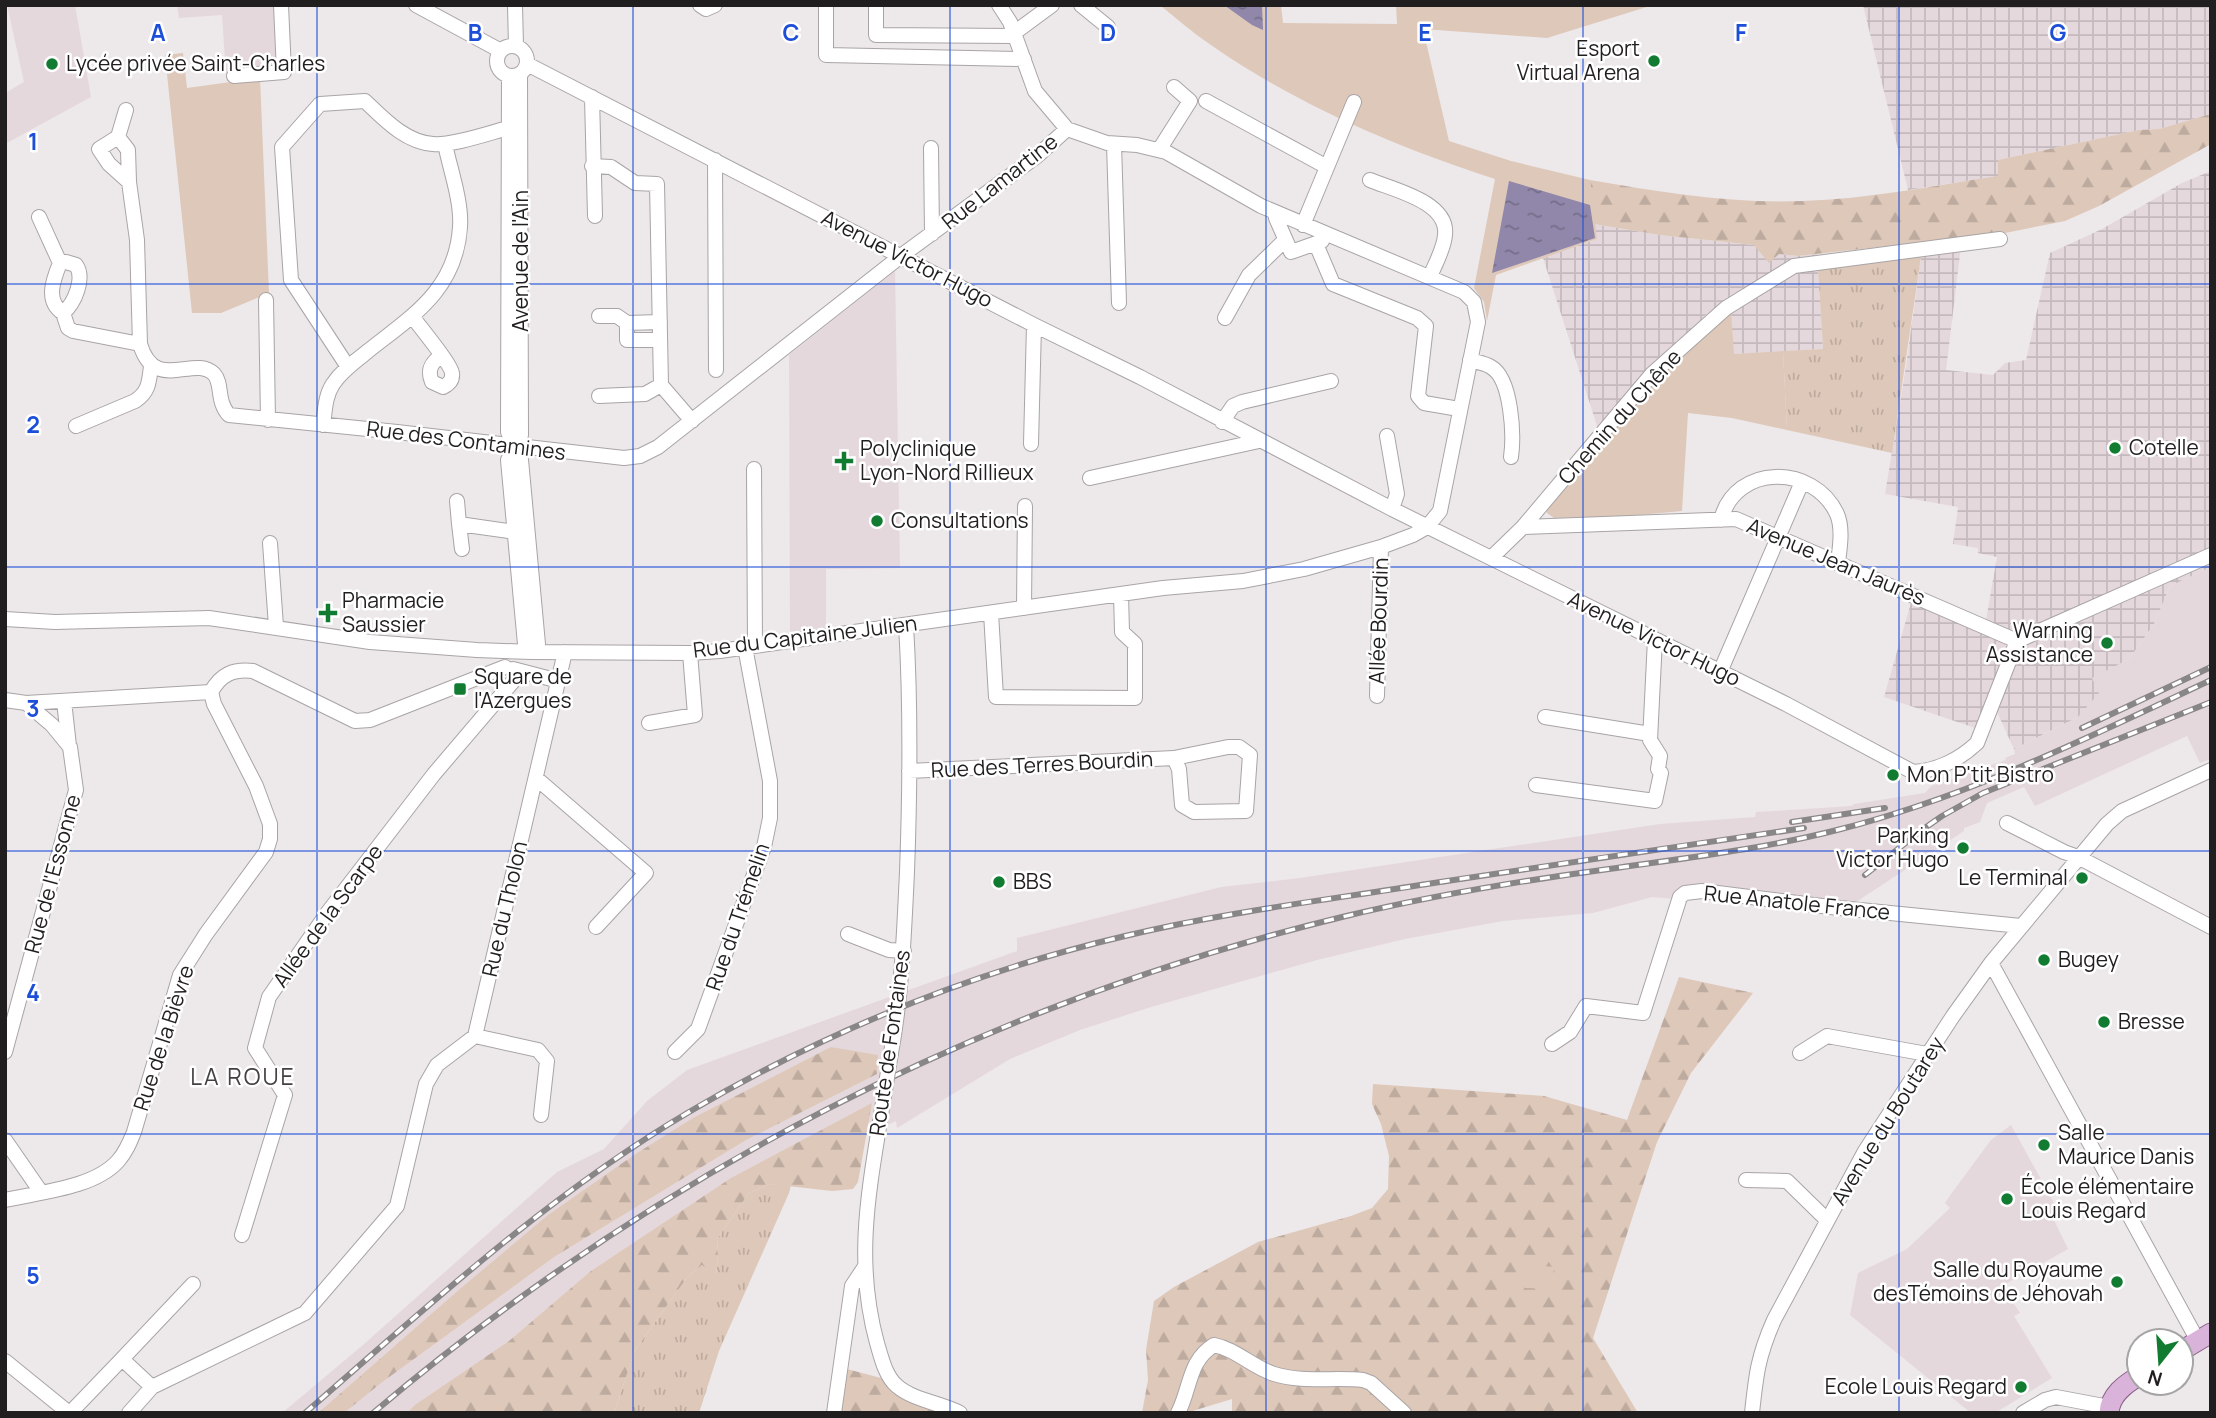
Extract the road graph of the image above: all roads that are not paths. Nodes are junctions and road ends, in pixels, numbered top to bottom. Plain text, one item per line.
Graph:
1 (281, 5) edge
2 (416, 5) edge
3 (514, 5) edge
4 (700, 5) edge
5 (715, 5) edge
6 (826, 5) edge
7 (876, 5) edge
8 (999, 5) edge
9 (1052, 5) edge
10 (1081, 5) edge
11 (1108, 27) dead end
12 (876, 35) junction
13 (1015, 35) junction
14 (516, 46) junction
15 (501, 51) junction
16 (874, 56) junction
17 (1024, 59) junction
18 (519, 71) junction
19 (234, 76) dead end
20 (1174, 87) dead end
21 (592, 97) junction
22 (1206, 101) dead end
23 (1353, 102) dead end
24 (126, 110) dead end
25 (508, 128) junction
26 (1067, 129) junction
27 (118, 136) junction
28 (445, 144) junction
29 (1114, 144) junction
30 (931, 148) dead end
31 (1159, 150) junction
32 (715, 160) junction
33 (592, 166) junction
34 (1327, 167) junction
35 (1370, 180) dead end
36 (129, 183) junction
37 (1276, 213) junction
38 (595, 216) dead end
39 (38, 217) dead end
40 (1303, 225) junction
41 (932, 234) junction
42 (1331, 237) junction
43 (2000, 239) dead end
44 (1286, 240) junction
45 (1316, 244) junction
46 (901, 256) junction
47 (60, 263) junction
48 (1430, 277) junction
49 (266, 300) dead end
50 (1119, 303) dead end
51 (63, 313) junction
52 (412, 316) junction
53 (599, 316) dead end
54 (1225, 318) dead end
55 (660, 322) junction
56 (626, 323) junction
57 (1034, 325) junction
58 (660, 340) junction
59 (139, 344) junction
60 (441, 356) dead end
61 (1470, 360) junction
62 (151, 366) junction
63 (348, 367) junction
64 (716, 370) dead end
65 (1331, 381) dead end
66 (661, 385) junction
67 (599, 396) dead end
68 (1459, 409) junction
69 (268, 419) junction
70 (692, 421) junction
71 (1222, 422) junction
72 (323, 425) junction
73 (76, 426) dead end
74 (1387, 436) dead end
75 (1259, 441) junction
76 (1031, 444) dead end
77 (515, 447) junction
78 (1511, 457) dead end
79 (754, 469) dead end
80 (1090, 478) dead end
81 (1802, 482) junction
82 (457, 501) dead end
83 (1025, 506) dead end
84 (1392, 509) junction
85 (1721, 520) junction
86 (459, 524) junction
87 (1427, 527) junction
88 (1523, 527) junction
89 (521, 533) junction
90 (1777, 536) junction
91 (270, 543) dead end
92 (1381, 547) junction
93 (462, 549) dead end
94 (2211, 555) edge
95 (1491, 558) junction
96 (1838, 562) junction
97 (1121, 594) junction
98 (1024, 608) junction
99 (991, 613) junction
100 (5, 618) edge
101 (906, 625) junction
102 (276, 626) junction
103 (1655, 639) junction
104 (2017, 640) junction
105 (750, 646) junction
106 (501, 651) junction
107 (532, 652) junction
108 (565, 652) junction
109 (690, 653) junction
110 (505, 667) junction
111 (521, 672) junction
112 (1720, 672) junction
113 (559, 681) junction
114 (211, 692) junction
115 (1377, 696) dead end
116 (5, 700) edge
117 (64, 701) junction
118 (26, 704) junction
119 (1545, 717) dead end
120 (649, 723) dead end
121 (1650, 734) junction
122 (70, 747) junction
123 (1174, 758) junction
124 (2211, 770) edge
125 (909, 771) junction
126 (536, 778) junction
127 (1536, 785) dead end
128 (2007, 823) dead end
129 (2078, 857) junction
130 (2021, 926) junction
131 (596, 927) dead end
132 (2211, 927) edge
133 (848, 934) dead end
134 (904, 951) junction
135 (1991, 962) junction
136 (475, 1036) junction
137 (1552, 1044) dead end
138 (6, 1045) edge
139 (675, 1052) dead end
140 (1800, 1053) dead end
141 (1927, 1054) junction
142 (541, 1115) dead end
143 (5, 1140) edge
144 (1746, 1180) dead end
145 (41, 1192) junction
146 (5, 1200) edge
147 (1828, 1220) junction
148 (242, 1235) dead end
149 (864, 1268) junction
150 (193, 1284) dead end
151 (2196, 1342) edge
152 (122, 1359) junction
153 (5, 1361) edge
154 (2125, 1384) edge
155 (152, 1387) junction
156 (2109, 1410) edge
157 (70, 1413) edge
158 (129, 1413) edge
159 (834, 1413) edge
160 (960, 1413) edge
161 (1178, 1413) edge
162 (1404, 1413) edge
163 (1752, 1413) edge
164 (2023, 1413) edge

1 - 19 street
2 - 15 street
3 - 14 street
4 - 5 street
6 - 16 street
7 - 12 street
8 - 13 street
9 - 13 street
10 - 11 street
12 - 13 street
12 - 16 street
13 - 17 street
14 - 15 street
14 - 18 street
15 - 18 street
16 - 17 street
17 - 26 street
18 - 21 street, Avenue Victor Hugo
18 - 25 street, Avenue de l'Ain
18 - 77 street, Avenue de l'Ain
20 - 31 street
21 - 32 street, Avenue Victor Hugo
21 - 33 street
22 - 34 street
23 - 34 street
24 - 27 street
25 - 28 street
25 - 77 street, Avenue de l'Ain
26 - 29 street
26 - 41 street, Rue Lamartine
27 - 36 street
27 - 36 street
28 - 52 street
28 - 63 street
29 - 31 street
29 - 50 street
30 - 41 street, Rue Lamartine
31 - 37 street
32 - 46 street, Avenue Victor Hugo
32 - 64 street
33 - 38 street
33 - 55 street
34 - 40 street
35 - 48 street
36 - 59 street
37 - 40 street
37 - 44 street
39 - 47 street
40 - 42 street
41 - 46 street, Rue Lamartine
42 - 45 street
42 - 48 street
43 - 88 street, Chemin du Chêne
44 - 45 street
44 - 54 street
45 - 68 street
46 - 57 street, Avenue Victor Hugo
46 - 70 street, Rue des Contamines
47 - 51 street
47 - 51 street
48 - 61 street
49 - 69 street
51 - 59 street
52 - 60 street
52 - 63 street
53 - 56 street
55 - 56 street
55 - 58 street
56 - 58 street
57 - 71 street, Avenue Victor Hugo
57 - 76 street
58 - 66 street
59 - 62 street
61 - 68 street
61 - 78 street
62 - 69 street, Rue des Contamines
62 - 73 street
63 - 72 street
65 - 71 street
66 - 67 street
66 - 70 street
68 - 87 street
69 - 72 street, Rue des Contamines
70 - 77 street, Rue des Contamines
71 - 75 street, Avenue Victor Hugo
72 - 77 street, Rue des Contamines
74 - 84 street
75 - 80 street
75 - 84 street, Avenue Victor Hugo
77 - 89 street, Avenue de l'Ain
79 - 105 street, Rue du Trémelin
81 - 85 street
81 - 90 street
81 - 96 street
82 - 86 street
83 - 98 street
84 - 87 street, Avenue Victor Hugo
85 - 88 street, Avenue Jean Jaurès
85 - 90 street, Avenue Jean Jaurès
86 - 89 street
86 - 93 street
87 - 92 street, Rue du Capitaine Julien
87 - 95 street, Avenue Victor Hugo
88 - 95 street
89 - 107 street, Avenue de l'Ain
90 - 96 street, Avenue Jean Jaurès
90 - 112 street
91 - 102 street
92 - 97 street, Rue du Capitaine Julien
92 - 115 street, Allée Bourdin
94 - 104 street
95 - 103 street, Avenue Victor Hugo
96 - 104 street, Avenue Jean Jaurès
97 - 98 street, Rue du Capitaine Julien
97 - 99 street
98 - 99 street, Rue du Capitaine Julien
99 - 101 street, Rue du Capitaine Julien
100 - 102 street, Rue du Capitaine Julien
101 - 105 street, Rue du Capitaine Julien
101 - 125 street, Route de Fontaines
102 - 106 street, Rue du Capitaine Julien
103 - 112 street, Avenue Victor Hugo
103 - 121 street
104 - 112 street, Avenue Victor Hugo
105 - 109 street, Rue du Capitaine Julien
105 - 139 street, Rue du Trémelin
106 - 107 street, Rue du Capitaine Julien
106 - 110 street
107 - 108 street, Rue du Capitaine Julien
108 - 109 street, Rue du Capitaine Julien
108 - 113 street, Rue du Tholon
109 - 120 street
110 - 111 street
110 - 114 street
111 - 113 street
111 - 148 street, Allée de la Scarpe
113 - 126 street, Rue du Tholon
114 - 117 street
114 - 145 street, Rue de la Bièvre
116 - 118 street
117 - 118 street
117 - 122 street, Rue de l'Essonne
118 - 122 street
119 - 121 street
121 - 127 street
122 - 138 street, Rue de l'Essonne
123 - 123 street, Rue des Terres Bourdin
123 - 125 street, Rue des Terres Bourdin
124 - 129 street, Avenue du Boutarey
125 - 134 street, Route de Fontaines
126 - 131 street
126 - 136 street, Rue du Tholon
128 - 129 street
129 - 130 street, Avenue du Boutarey
129 - 132 street
130 - 135 street, Avenue du Boutarey
130 - 137 street, Rue Anatole France
133 - 134 street
134 - 149 street, Route de Fontaines, bridge
135 - 141 street, Avenue du Boutarey
135 - 151 street
136 - 142 street
136 - 155 street
140 - 141 street
141 - 147 street, Avenue du Boutarey
143 - 145 street
144 - 147 street
145 - 146 street, Rue de la Bièvre
147 - 163 street, Avenue du Boutarey
149 - 159 street
149 - 160 street, Route de Fontaines
150 - 152 street
152 - 155 street
152 - 157 street
153 - 157 street
154 - 156 main road
155 - 158 street
156 - 164 street
161 - 162 street

